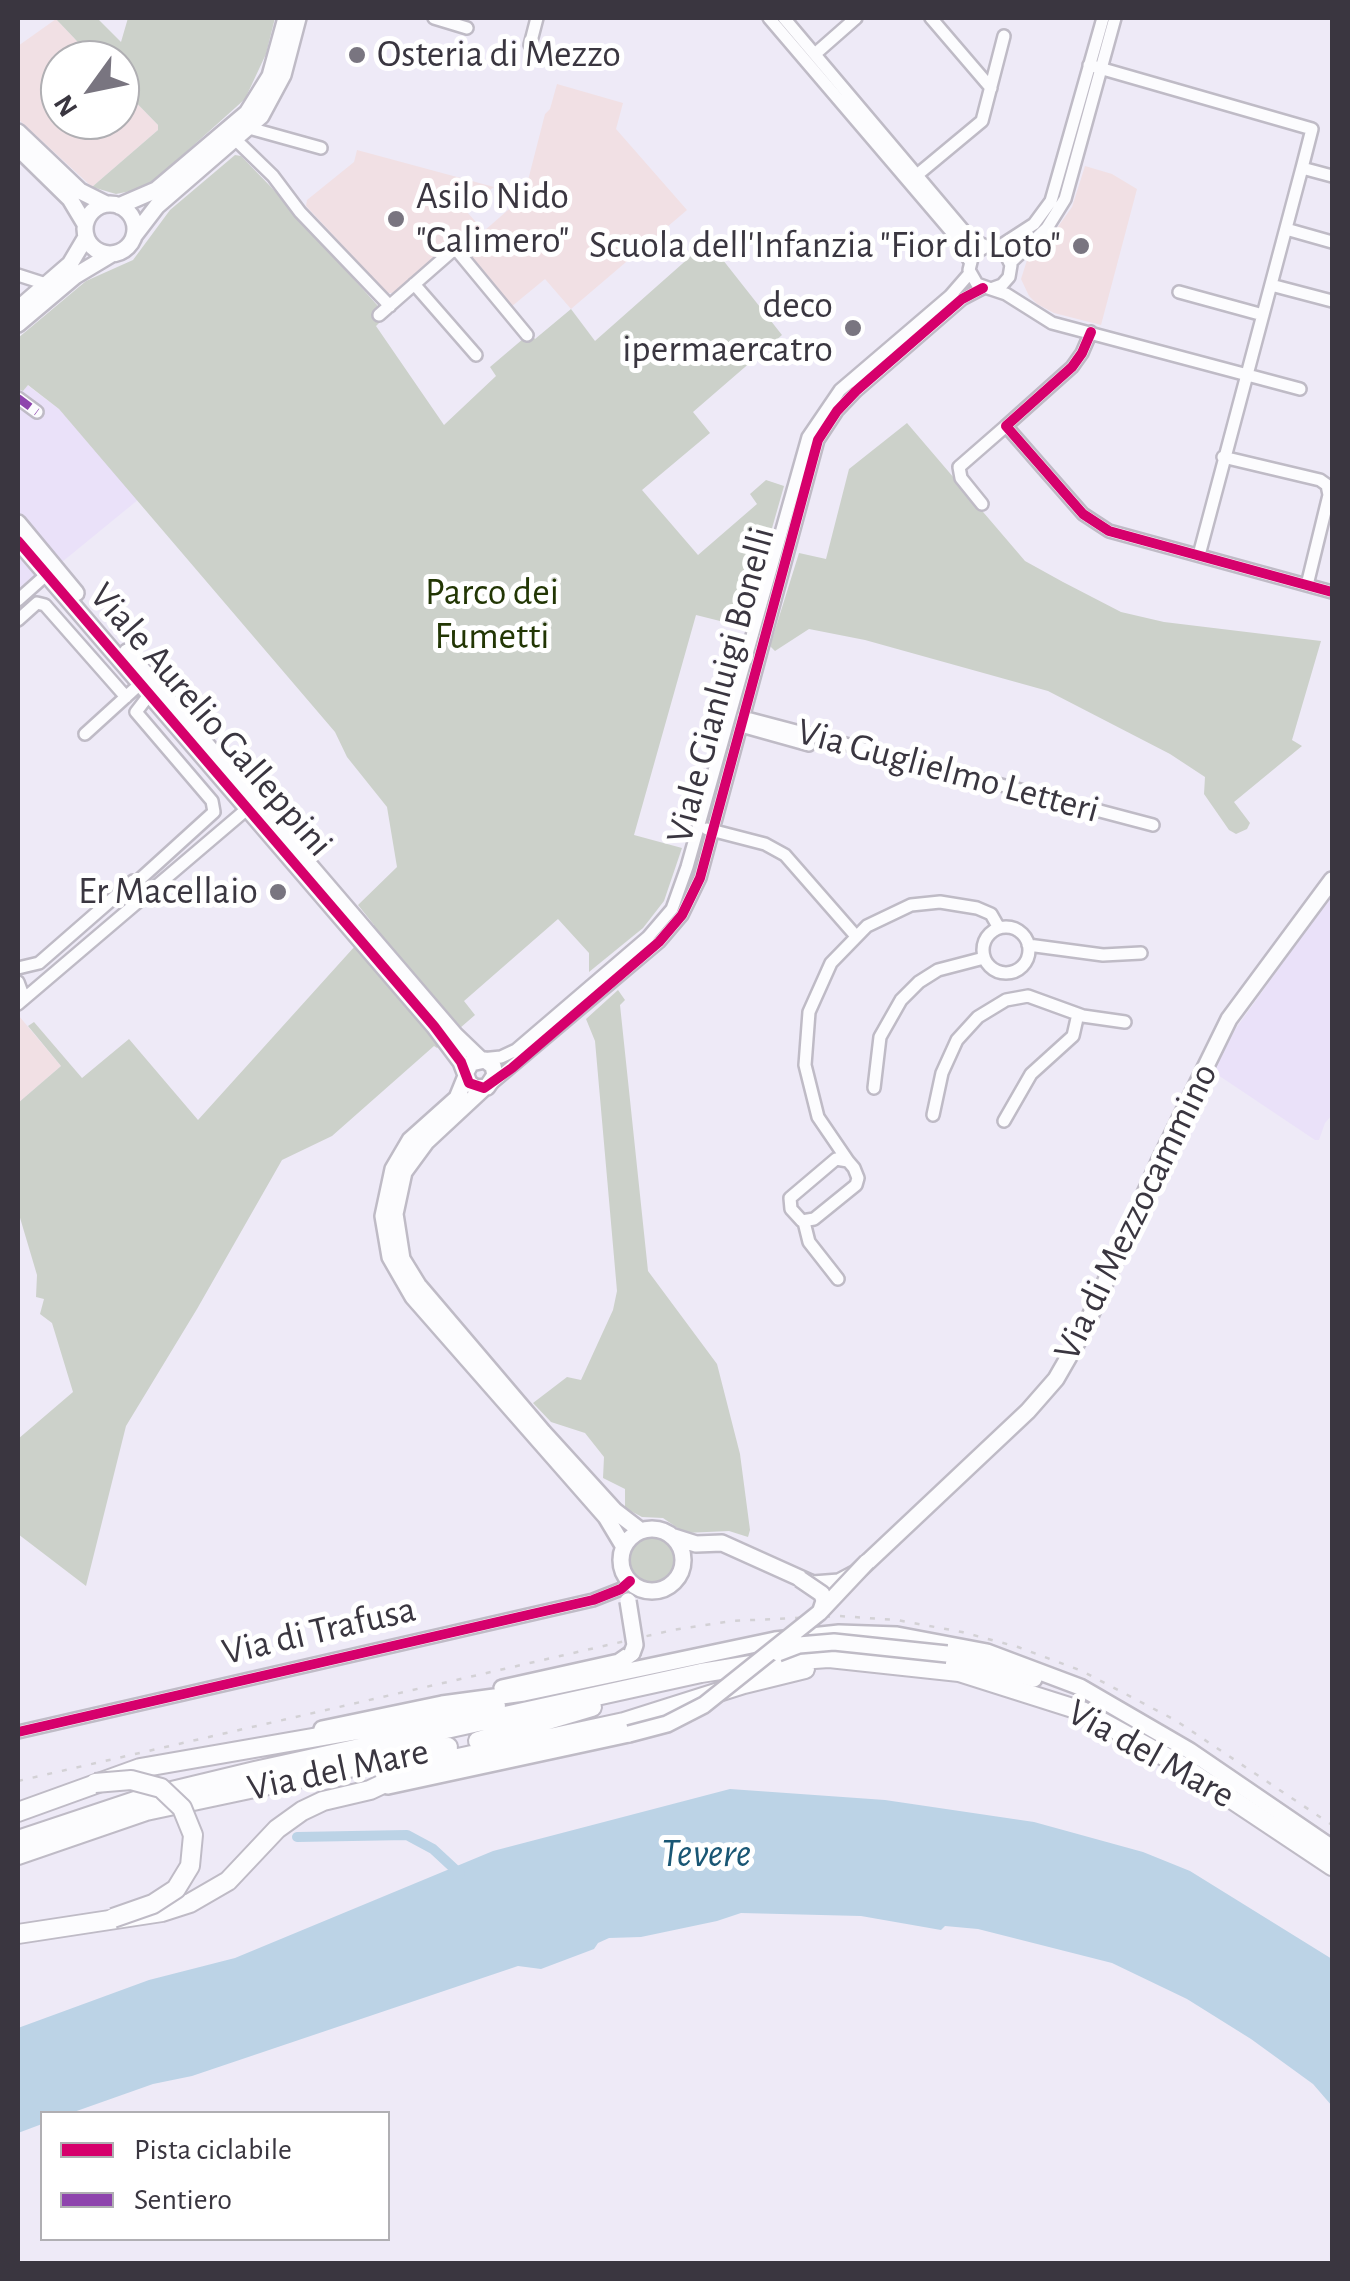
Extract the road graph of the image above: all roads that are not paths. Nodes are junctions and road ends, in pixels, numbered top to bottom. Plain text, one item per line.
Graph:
1 (286, 18) edge
2 (298, 18) edge
3 (434, 18) edge
4 (537, 18) edge
5 (769, 18) edge
6 (784, 18) edge
7 (856, 18) edge
8 (931, 18) edge
9 (1103, 18) edge
10 (1115, 18) edge
11 (468, 28) dead end
12 (1004, 36) dead end
13 (530, 45) dead end
14 (815, 54) junction
15 (1095, 67) junction
16 (991, 88) junction
17 (249, 128) junction
18 (18, 132) edge
19 (236, 140) junction
20 (18, 148) edge
21 (321, 148) dead end
22 (1301, 172) junction
23 (916, 176) junction
24 (1332, 176) edge
25 (112, 205) junction
26 (1286, 228) junction
27 (85, 230) junction
28 (134, 236) junction
29 (1332, 242) edge
30 (992, 247) junction
31 (110, 255) junction
32 (1011, 266) junction
33 (970, 267) junction
34 (18, 275) edge
35 (46, 284) junction
36 (414, 284) junction
37 (1271, 285) junction
38 (987, 288) junction
39 (1179, 292) dead end
40 (1332, 301) edge
41 (390, 306) junction
42 (1023, 306) junction
43 (18, 309) edge
44 (379, 315) dead end
45 (1263, 315) junction
46 (18, 324) edge
47 (1091, 332) junction
48 (527, 335) dead end
49 (476, 355) dead end
50 (1247, 374) junction
51 (1300, 389) dead end
52 (18, 398) edge
53 (36, 412) dead end
54 (1006, 426) junction
55 (1224, 457) junction
56 (982, 504) dead end
57 (18, 523) edge
58 (18, 541) edge
59 (1199, 556) junction
60 (46, 575) junction
61 (1307, 585) junction
62 (1332, 592) edge
63 (18, 600) edge
64 (18, 620) edge
65 (145, 690) junction
66 (126, 696) junction
67 (742, 722) junction
68 (85, 734) dead end
69 (809, 745) dead end
70 (247, 809) junction
71 (1153, 825) dead end
72 (698, 827) junction
73 (712, 830) junction
74 (1332, 880) edge
75 (999, 928) junction
76 (362, 934) junction
77 (855, 935) junction
78 (1028, 946) junction
79 (1141, 952) dead end
80 (984, 958) junction
81 (18, 969) edge
82 (1014, 972) junction
83 (19, 994) edge
84 (1023, 995) junction
85 (1078, 1014) junction
86 (1125, 1022) dead end
87 (451, 1038) junction
88 (480, 1059) junction
89 (466, 1074) junction
90 (488, 1086) junction
91 (874, 1088) dead end
92 (933, 1115) dead end
93 (1004, 1121) dead end
94 (842, 1160) junction
95 (804, 1222) junction
96 (838, 1279) dead end
97 (641, 1531) junction
98 (674, 1538) junction
99 (624, 1548) junction
100 (868, 1562) junction
101 (800, 1579) junction
102 (632, 1582) junction
103 (819, 1613) junction
104 (875, 1662) junction
105 (752, 1667) junction
106 (659, 1684) junction
107 (611, 1692) junction
108 (442, 1704) junction
109 (1147, 1726) junction
110 (18, 1732) edge
111 (212, 1756) junction
112 (96, 1782) junction
113 (370, 1790) junction
114 (18, 1812) edge
115 (18, 1840) edge
116 (1332, 1848) edge
117 (18, 1855) edge
118 (1332, 1866) edge
119 (112, 1918) junction
120 (18, 1934) edge

1 - 25 main road
2 - 17 main road
3 - 11 street
4 - 13 street
5 - 33 street
6 - 14 street
7 - 14 street
8 - 16 street
9 - 15 street
10 - 15 street
12 - 16 street
14 - 23 street
15 - 22 street
15 - 30 street
15 - 32 street
16 - 23 street
17 - 19 main road
17 - 21 street
18 - 25 main road
19 - 28 main road
19 - 41 street
20 - 27 main road
22 - 24 street
22 - 26 street
23 - 30 street
25 - 27 main road
25 - 28 main road
26 - 29 street
26 - 37 street
27 - 31 main road
27 - 35 main road
28 - 31 main road
30 - 32 street
30 - 33 street
31 - 46 main road
32 - 38 street
32 - 42 street
33 - 38 street
33 - 72 street, Viale Gianluigi Bonelli
34 - 35 street
35 - 43 main road
36 - 41 street
36 - 48 street
36 - 49 street
37 - 40 street
37 - 45 street
38 - 42 street
38 - 67 street, Viale Gianluigi Bonelli
39 - 45 street
41 - 44 street
42 - 47 street
45 - 50 street
47 - 50 street
47 - 54 street
50 - 51 street
50 - 55 street
52 - 53 street
54 - 56 street
54 - 59 street
55 - 59 street
55 - 61 street
57 - 76 main road, Viale Aurelio Galleppini
58 - 60 main road, Viale Aurelio Galleppini
59 - 61 street
60 - 63 street
60 - 65 main road, Viale Aurelio Galleppini
61 - 62 street
64 - 66 street
65 - 66 street
65 - 70 main road, Viale Aurelio Galleppini
65 - 81 street
66 - 68 street
67 - 69 street
67 - 71 street, Via Guglielmo Letteri
67 - 73 street, Viale Gianluigi Bonelli
70 - 76 main road, Viale Aurelio Galleppini
70 - 83 street
72 - 73 street
72 - 88 street, Viale Gianluigi Bonelli
73 - 77 street
73 - 90 street, Viale Gianluigi Bonelli
74 - 100 main road, Via di Mezzocammino
75 - 77 street
75 - 78 street
75 - 80 street
76 - 87 main road
77 - 94 street
78 - 79 street
78 - 82 street
80 - 82 street
80 - 91 street
82 - 84 street
84 - 85 street
84 - 92 street
85 - 86 street
85 - 93 street
87 - 88 main road
87 - 89 main road
88 - 89 main road
88 - 90 main road
89 - 90 main road
89 - 99 main road
90 - 97 main road, Viale Gianluigi Bonelli
94 - 95 street
94 - 95 street
95 - 96 street
97 - 98 main road
97 - 99 main road
98 - 101 main road, Via di Mezzocammino
98 - 102 main road
99 - 102 main road
100 - 101 main road, Via di Mezzocammino, bridge
100 - 103 main road, Via di Mezzocammino, bridge
101 - 103 main road, bridge
102 - 108 main road, bridge
102 - 110 street, Via di Trafusa
103 - 105 main road, Via di Mezzocammino, bridge
104 - 106 main road, Via del Mare
104 - 113 main road
104 - 118 main road, Via del Mare
105 - 109 main road, bridge
105 - 113 main road, bridge
106 - 107 main road, Via del Mare
106 - 117 main road, Via del Mare
107 - 111 main road
107 - 115 main road, Via del Mare
108 - 109 main road
108 - 111 main road
109 - 116 main road
111 - 112 main road, bridge
112 - 114 main road
112 - 119 main road, bridge
113 - 119 main road, bridge
119 - 120 main road

